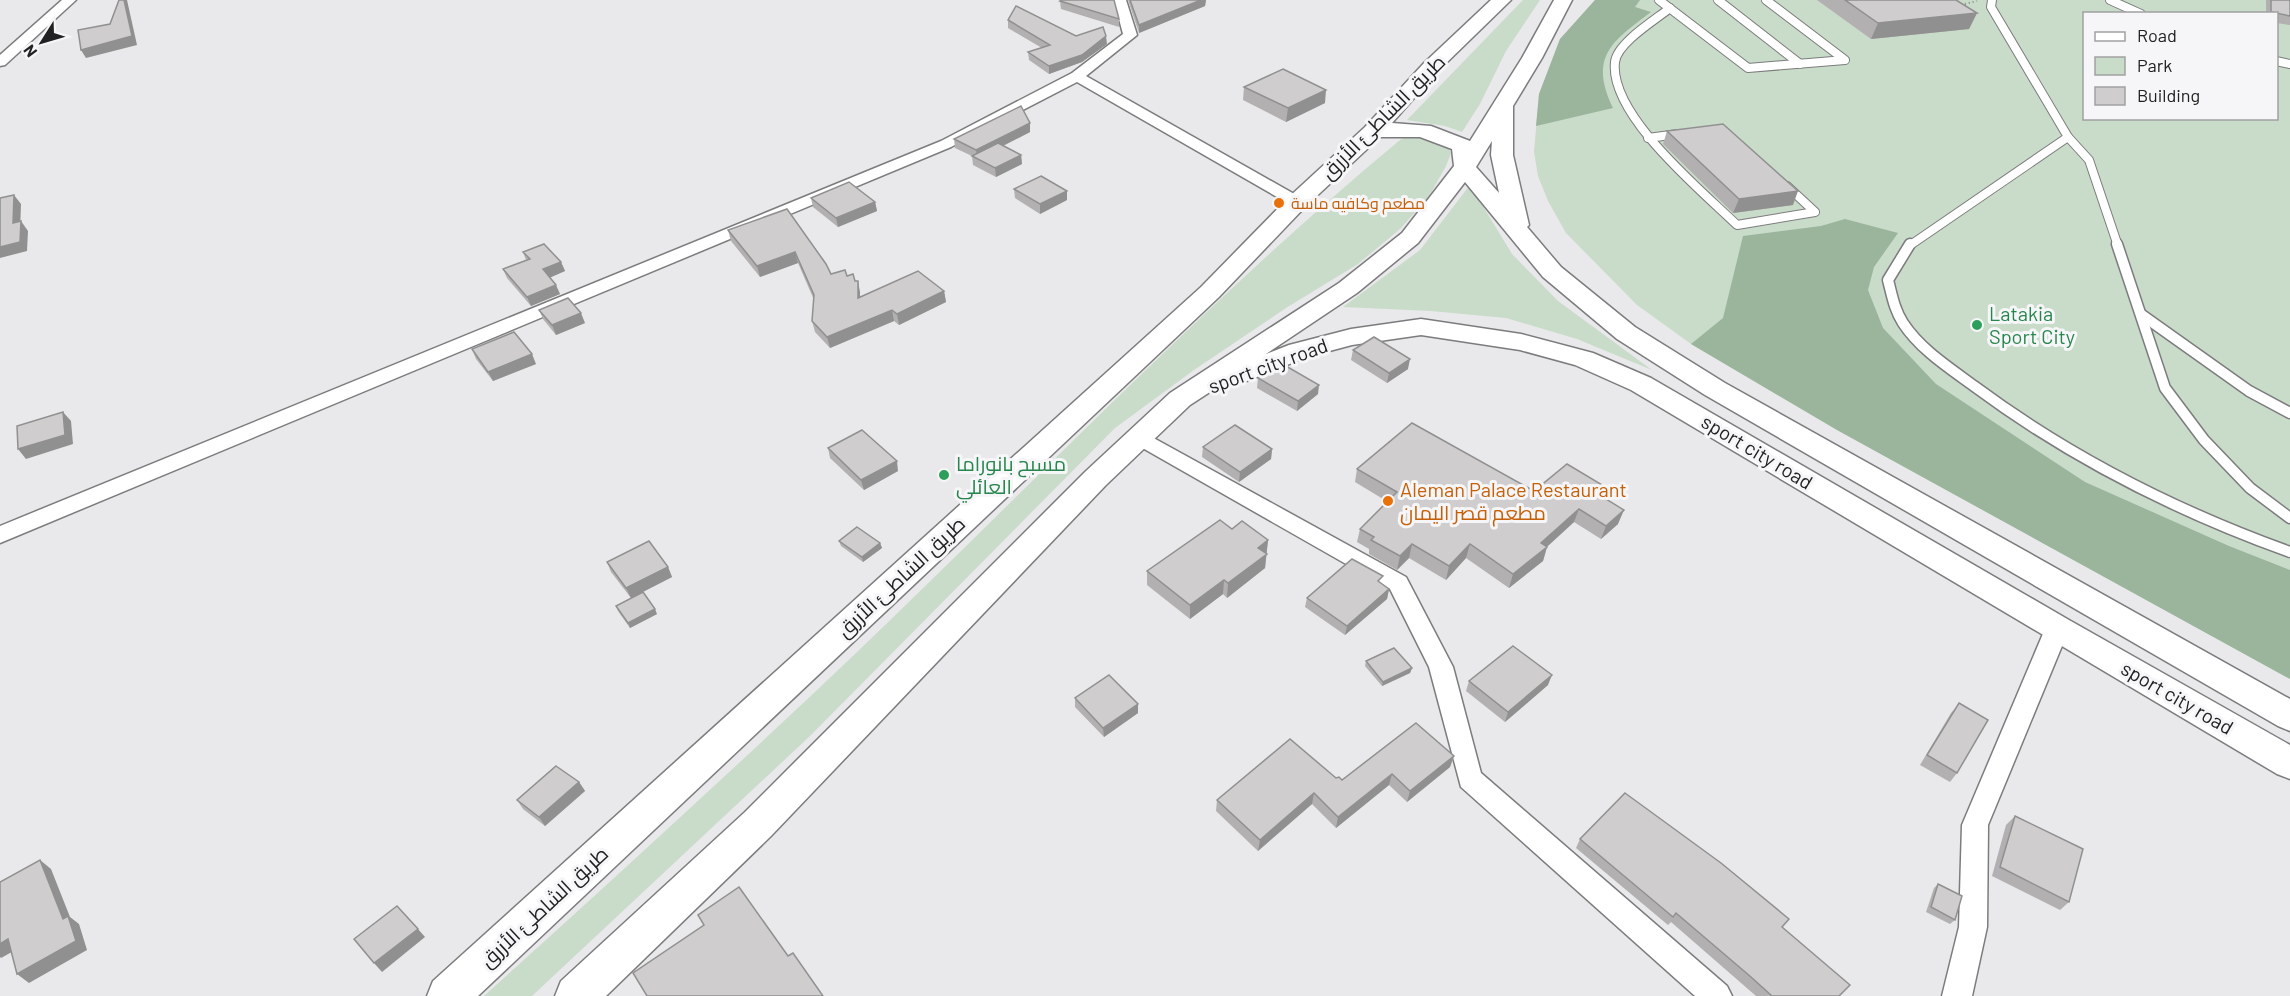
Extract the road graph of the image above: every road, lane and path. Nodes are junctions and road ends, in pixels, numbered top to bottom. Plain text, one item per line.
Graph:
1 (70, 0) edge
2 (1120, 0) edge
3 (1502, 0) edge
4 (1563, 0) edge
5 (1659, 0) edge
6 (1718, 0) edge
7 (1766, 0) edge
8 (1984, 0) edge
9 (1992, 0) edge
10 (2110, 0) edge
11 (1955, 6) edge
12 (1670, 8) junction
13 (2137, 12) edge
14 (0, 62) edge
15 (1800, 64) junction
16 (1077, 76) junction
17 (1503, 104) junction
18 (1373, 132) junction
19 (1691, 132) edge
20 (2068, 136) junction
21 (1648, 138) junction
22 (1465, 167) junction
23 (1782, 181) edge
24 (1297, 202) junction
25 (1519, 231) junction
26 (2142, 315) junction
27 (1180, 399) junction
28 (2290, 413) edge
29 (1139, 437) junction
30 (2290, 518) edge
31 (0, 535) edge
32 (2290, 552) edge
33 (2057, 629) junction
34 (2290, 716) edge
35 (2290, 763) edge
36 (448, 996) edge
37 (576, 996) edge
38 (1717, 996) edge
39 (1957, 996) edge

1 - 14 street
2 - 16 street
3 - 18 main road, طريق الشاطئ الأزرق
4 - 17 main road
5 - 12 lane
6 - 15 lane
7 - 15 lane
8 - 11 path
9 - 20 lane
10 - 13 lane
12 - 15 lane
12 - 21 lane
16 - 24 street
16 - 31 street
17 - 22 main road
17 - 25 main road
18 - 22 main road, sport city road
18 - 24 main road, طريق الشاطئ الأزرق
19 - 21 lane
20 - 26 lane
20 - 32 lane
21 - 23 lane
22 - 25 main road, sport city road
22 - 27 main road
24 - 36 main road, طريق الشاطئ الأزرق
25 - 34 main road, sport city road
26 - 28 lane
26 - 30 lane
27 - 29 main road
27 - 33 main road, sport city road
29 - 37 main road
29 - 38 street
33 - 35 main road, sport city road
33 - 39 street

